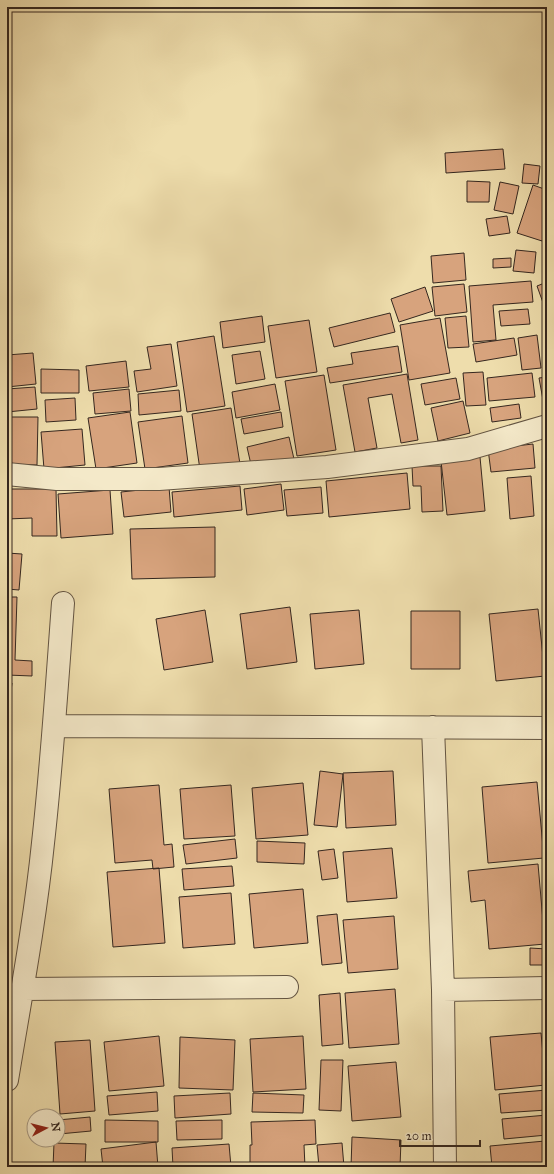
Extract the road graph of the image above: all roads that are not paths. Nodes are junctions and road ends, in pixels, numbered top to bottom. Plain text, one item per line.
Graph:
1 (547, 426) edge
2 (7, 474) edge
3 (62, 603) dead end
4 (54, 726) junction
5 (433, 727) junction
6 (547, 728) edge
7 (287, 987) dead end
8 (547, 988) edge
9 (22, 989) junction
10 (443, 990) junction
11 (7, 1080) edge
12 (445, 1167) edge

1 - 2 street
3 - 4 street
4 - 5 street
4 - 9 street
5 - 6 street
5 - 10 street
7 - 9 street
8 - 10 street
9 - 11 street
10 - 12 street

